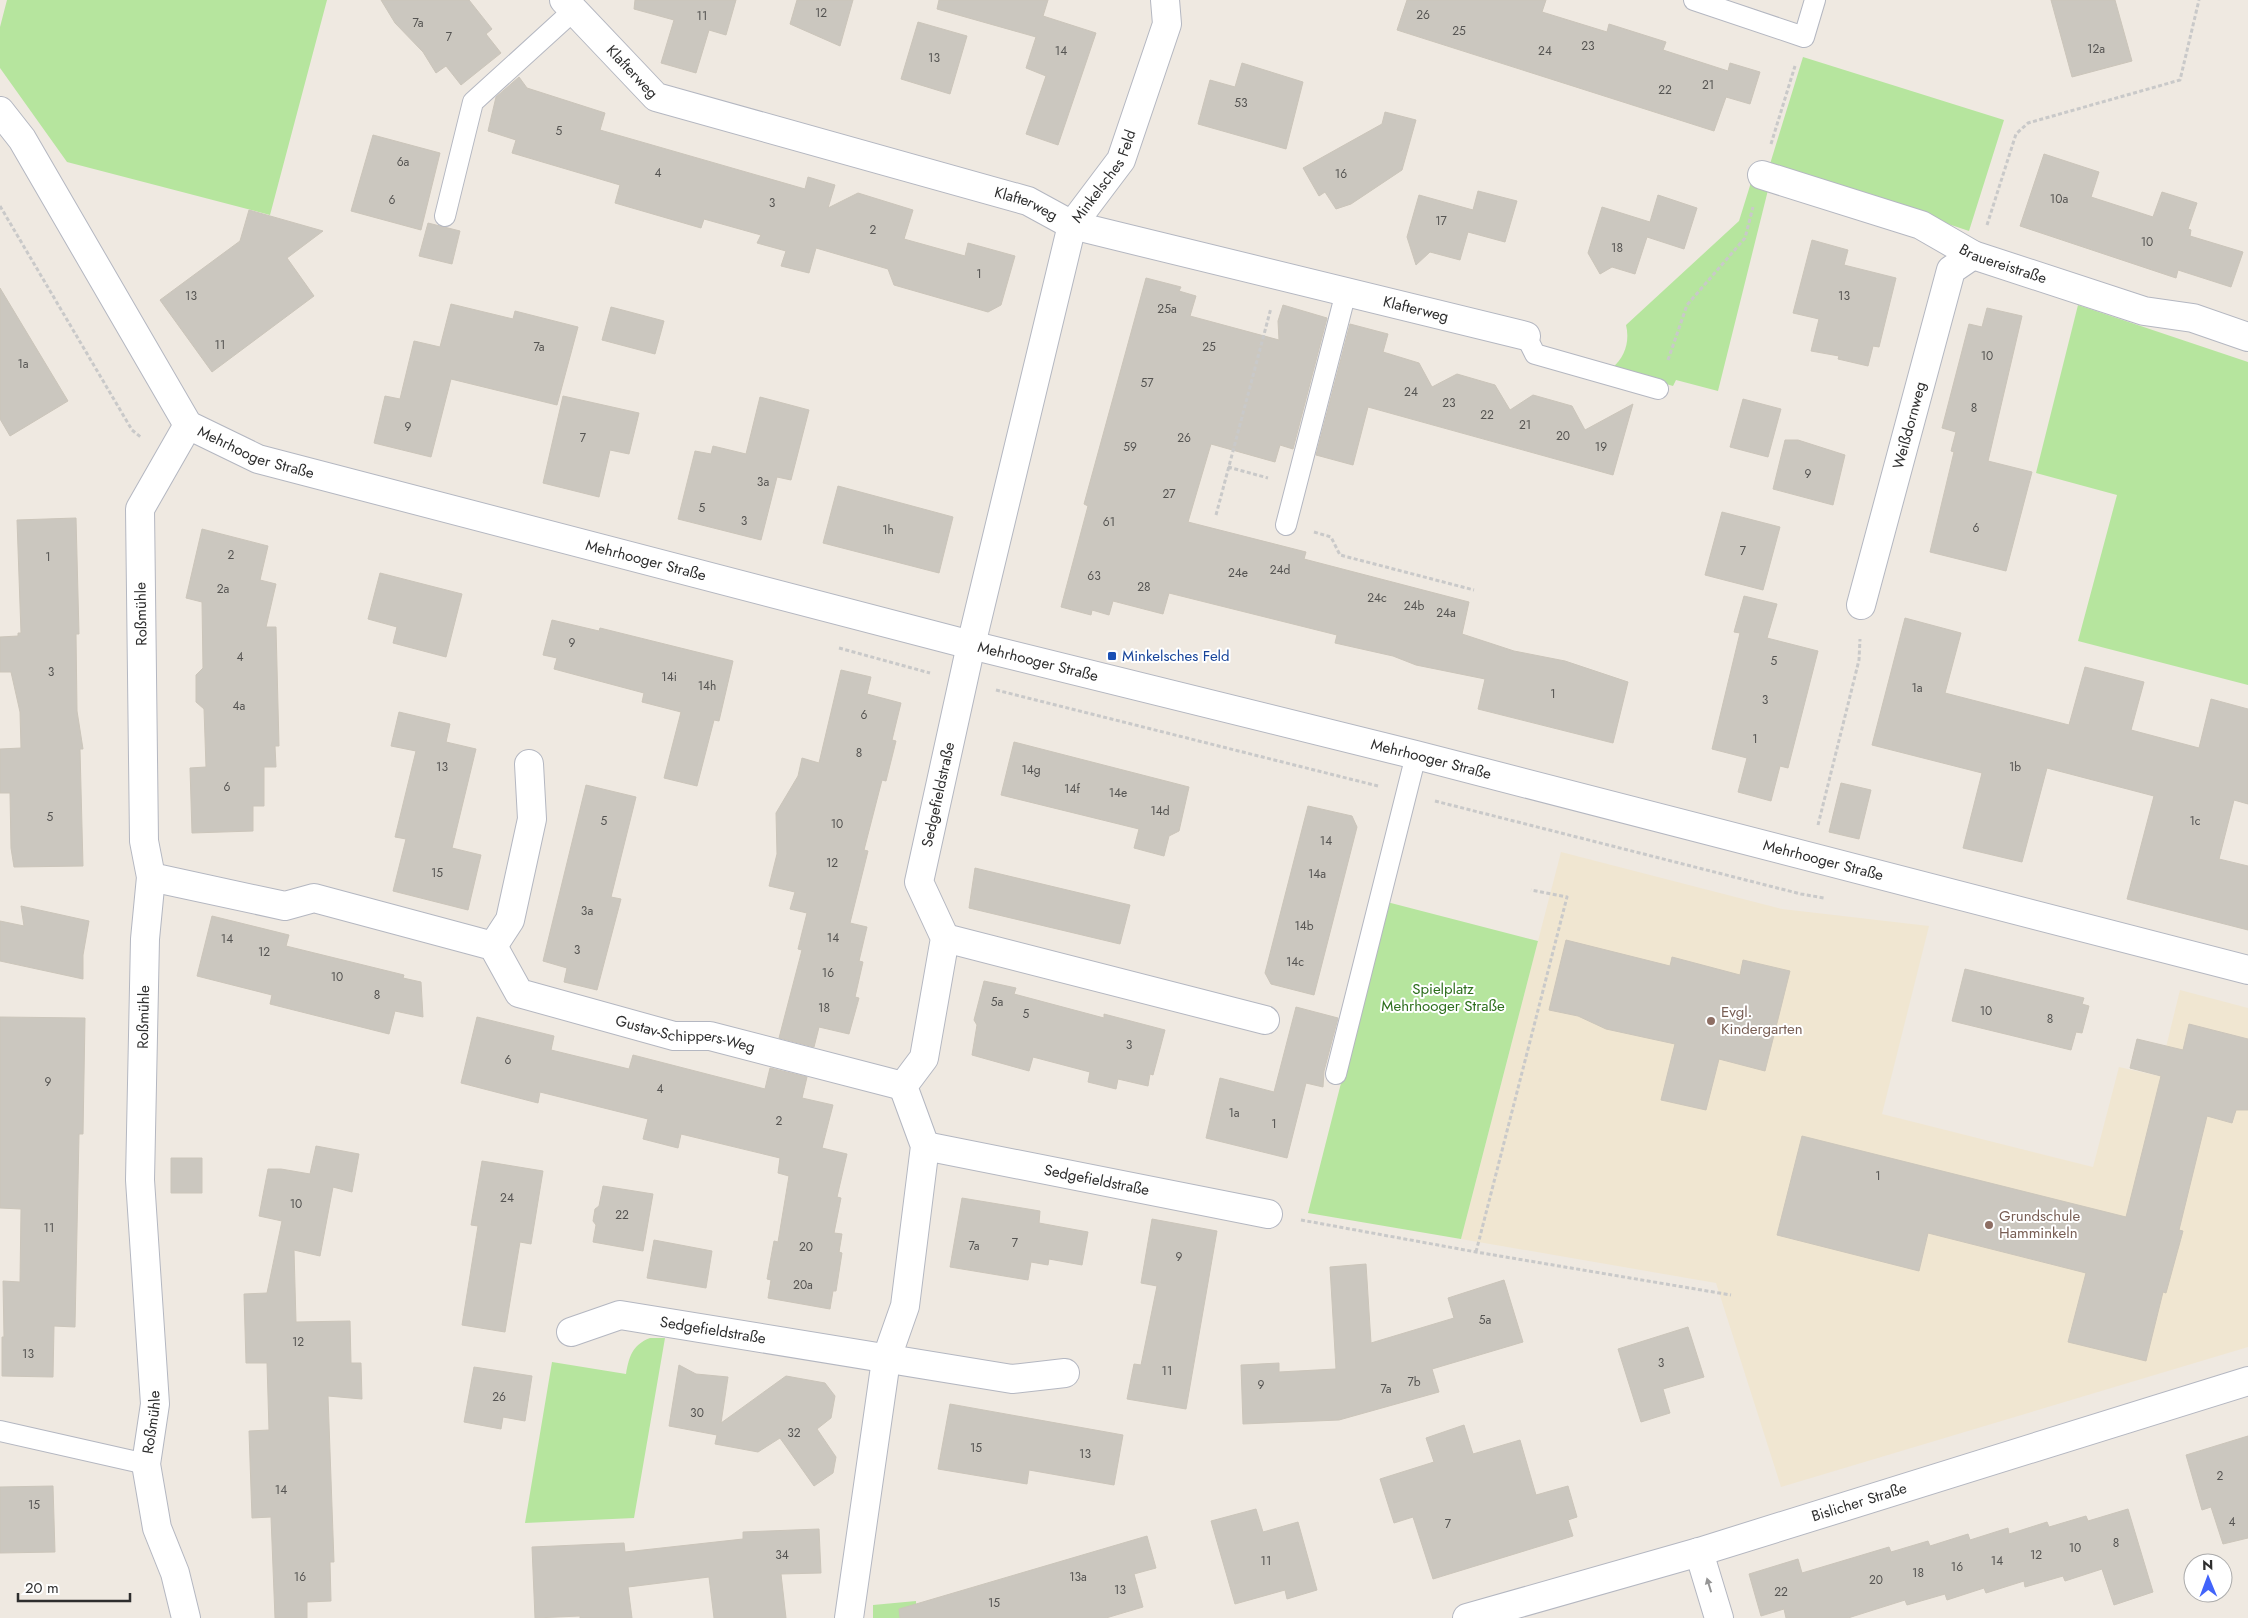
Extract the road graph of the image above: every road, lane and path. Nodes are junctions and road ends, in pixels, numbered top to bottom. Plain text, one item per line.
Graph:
1 (1165, 0) edge
2 (1694, 0) edge
3 (1815, 0) edge
4 (2199, 0) edge
5 (568, 5) edge
6 (1804, 36) junction
7 (0, 111) edge
8 (1762, 175) junction
9 (0, 206) edge
10 (445, 216) dead end
11 (1072, 225) junction
12 (1973, 255) junction
13 (1280, 276) junction
14 (1346, 292) junction
15 (1526, 336) joint
16 (2248, 337) edge
17 (1658, 390) joint
18 (188, 424) junction
19 (168, 459) junction
20 (1228, 467) junction
21 (1296, 485) junction
22 (1216, 515) dead end
23 (1286, 525) joint
24 (1474, 590) dead end
25 (1861, 605) joint
26 (971, 645) junction
27 (1416, 755) junction
28 (530, 764) dead end
29 (1810, 858) junction
30 (151, 877) junction
31 (1531, 890) dead end
32 (1801, 894) dead end
33 (945, 938) junction
34 (493, 946) junction
35 (2248, 970) edge
36 (1265, 1020) dead end
37 (1336, 1074) dead end
38 (903, 1086) junction
39 (925, 1146) junction
40 (1268, 1214) joint
41 (1476, 1252) junction
42 (1731, 1294) dead end
43 (571, 1332) dead end
44 (886, 1360) junction
45 (1065, 1373) dead end
46 (2248, 1381) edge
47 (0, 1431) edge
48 (146, 1464) junction
49 (1699, 1552) junction
50 (186, 1618) edge
51 (849, 1618) edge
52 (1467, 1618) edge
53 (1719, 1618) edge

1 - 11 street, Minkelsches Feld
2 - 6 lane
3 - 6 lane
4 - 12 path
5 - 10 lane
5 - 11 street, Klafterweg
6 - 8 path
7 - 18 street, Mehrhooger Straße
8 - 12 street, Brauereistraße
8 - 17 path
9 - 19 path
11 - 13 street, Klafterweg
11 - 26 street, Minkelsches Feld
12 - 16 street, Brauereistraße
12 - 25 street, Weißdornweg
13 - 14 street, Klafterweg
13 - 20 path
14 - 15 street, Klafterweg
14 - 21 lane
15 - 17 lane
18 - 19 street, Roßmühle
18 - 26 street, Mehrhooger Straße
19 - 30 street, Roßmühle
20 - 21 path
20 - 22 path
21 - 23 lane
23 - 24 path
25 - 29 path
26 - 27 street, Mehrhooger Straße
26 - 33 street, Sedgefieldstraße
27 - 29 street, Mehrhooger Straße
27 - 37 lane
28 - 34 street
29 - 32 path
29 - 35 street, Mehrhooger Straße
30 - 34 street
30 - 48 street, Roßmühle
31 - 41 path
33 - 36 street
33 - 38 street
34 - 38 street, Gustav-Schippers-Weg
38 - 39 street
39 - 40 street, Sedgefieldstraße
39 - 44 street
40 - 41 path
41 - 42 path
43 - 44 street, Sedgefieldstraße
44 - 45 street, Sedgefieldstraße
44 - 51 street
46 - 49 street, Bislicher Straße
47 - 48 lane
48 - 50 street, Roßmühle
49 - 52 street, Bislicher Straße
53 -> 49 street

